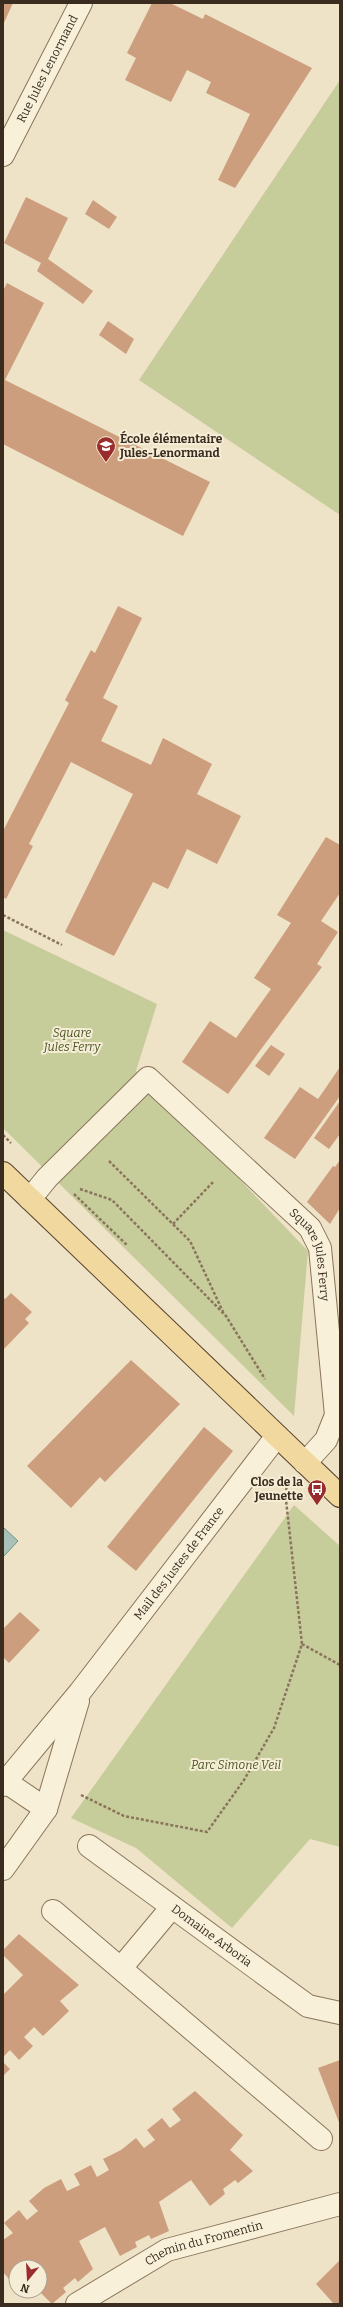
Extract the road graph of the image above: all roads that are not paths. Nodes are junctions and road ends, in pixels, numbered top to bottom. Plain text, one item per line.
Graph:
1 (81, 3) edge
2 (3, 155) edge
3 (3, 1173) edge
4 (30, 1199) junction
5 (338, 1413) edge
6 (277, 1436) junction
7 (305, 1463) junction
8 (340, 1496) edge
9 (80, 1692) junction
10 (4, 1784) edge
11 (46, 1809) junction
12 (89, 1846) dead end
13 (3, 1869) edge
14 (172, 1907) junction
15 (53, 1911) dead end
16 (121, 1968) junction
17 (340, 2013) edge
18 (321, 2139) dead end
19 (340, 2204) edge
20 (77, 2304) edge

1 - 2 street, Rue Jules Lenormand
3 - 4 main road
4 - 5 street, Square Jules Ferry
4 - 6 main road
5 - 7 street, Square Jules Ferry
6 - 7 main road
6 - 9 street, Mail des Justes de France
7 - 8 main road
9 - 10 street, Mail des Justes de France
9 - 11 street, Mail des Justes de France
10 - 11 street
11 - 13 street, Mail des Justes de France
12 - 14 street, Domaine Arboria
14 - 16 street
14 - 17 street, Domaine Arboria
15 - 16 street
16 - 18 street
19 - 20 street, Chemin du Fromentin

